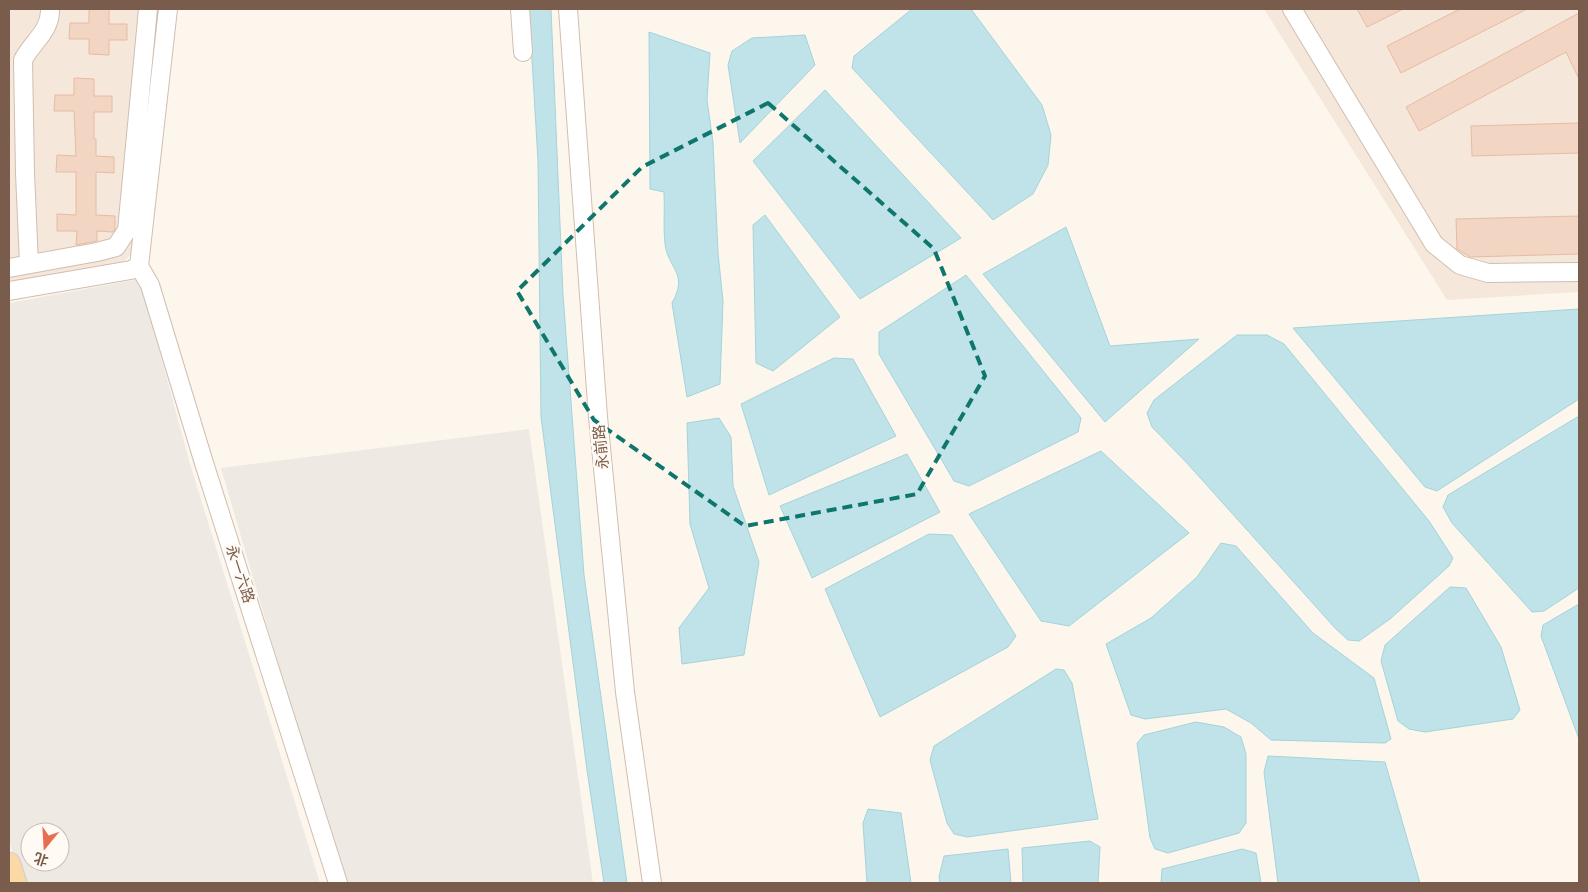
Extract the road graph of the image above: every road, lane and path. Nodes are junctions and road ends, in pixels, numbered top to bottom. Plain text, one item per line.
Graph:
1 (50, 9) edge
2 (148, 9) edge
3 (168, 9) edge
4 (520, 9) edge
5 (568, 9) edge
6 (1292, 9) edge
7 (522, 52) dead end
8 (29, 264) junction
9 (140, 266) junction
10 (9, 268) edge
11 (1579, 272) edge
12 (9, 291) edge
13 (9, 864) edge
14 (15, 883) edge
15 (338, 883) edge
16 (652, 883) edge

1 - 8 street
2 - 8 street
3 - 9 street
4 - 7 street
5 - 16 street, 永前路
6 - 11 street
8 - 10 street
9 - 12 street
9 - 15 street, 永一六路
13 - 14 main road

